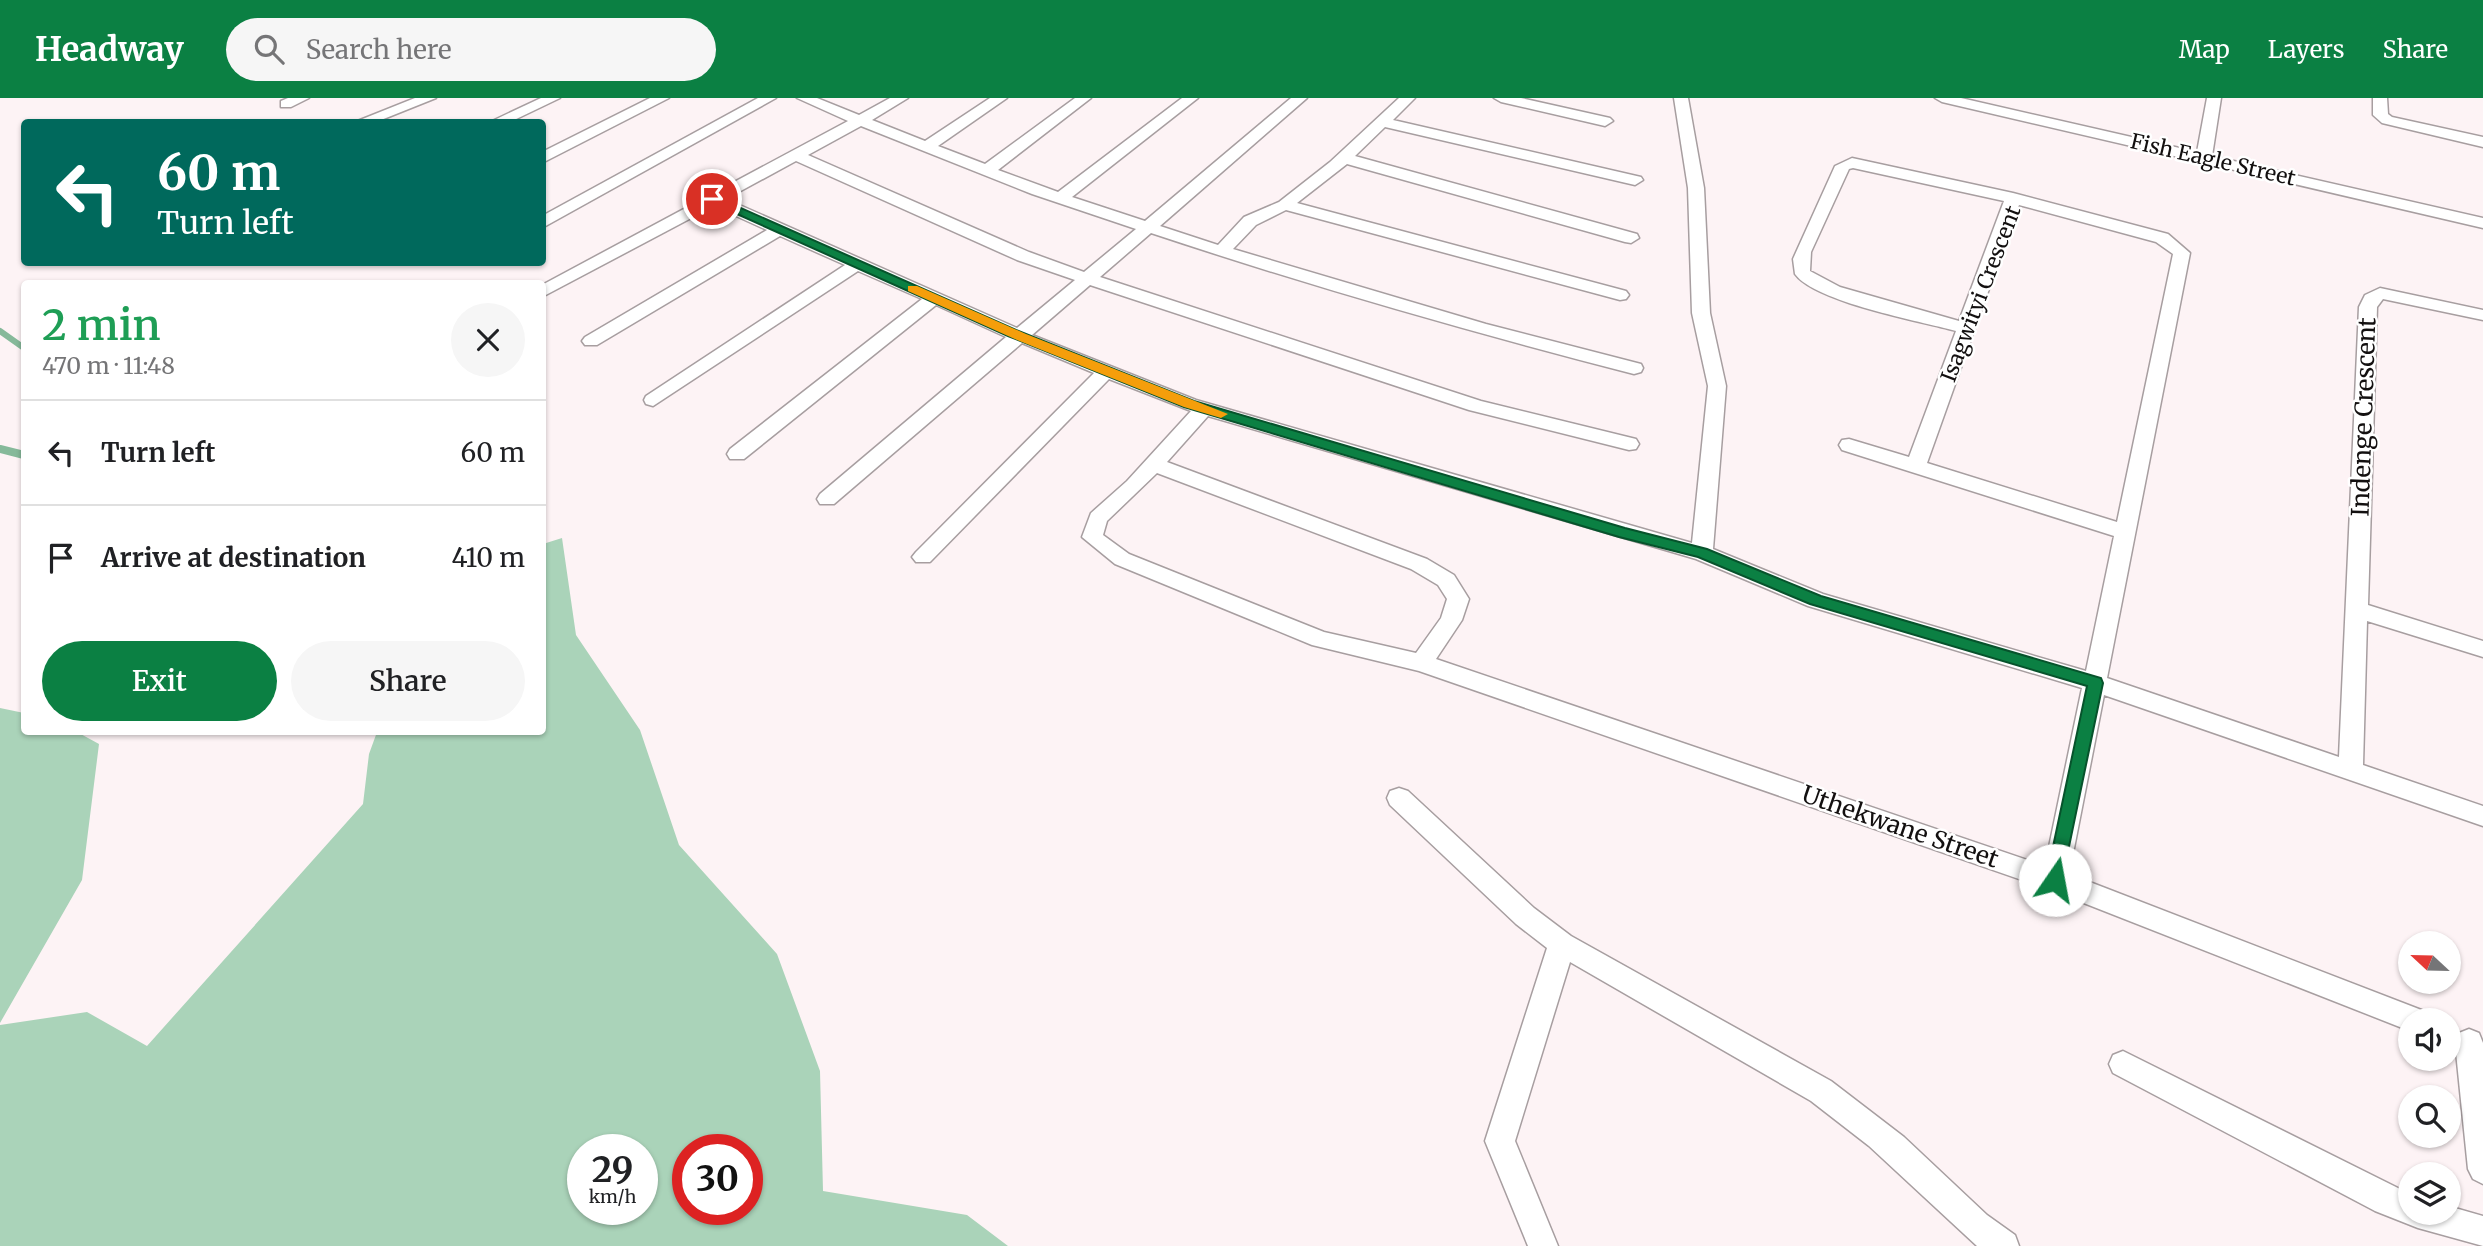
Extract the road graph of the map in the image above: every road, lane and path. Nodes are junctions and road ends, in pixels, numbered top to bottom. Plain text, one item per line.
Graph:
1 (302, 98) edge
2 (429, 98) edge
3 (553, 98) edge
4 (662, 98) edge
5 (769, 98) edge
6 (804, 98) edge
7 (901, 98) edge
8 (1000, 98) edge
9 (1084, 98) edge
10 (1191, 98) edge
11 (1300, 98) edge
12 (1408, 98) edge
13 (1501, 98) edge
14 (1681, 98) edge
15 (1942, 98) edge
16 (2214, 98) edge
17 (2380, 98) edge
18 (286, 104) dead end
19 (371, 119) edge
20 (505, 119) edge
21 (859, 120) junction
22 (1605, 121) dead end
23 (1382, 122) junction
24 (2483, 142) edge
25 (927, 145) junction
26 (793, 154) junction
27 (546, 156) edge
28 (1344, 158) junction
29 (2204, 159) junction
30 (988, 170) junction
31 (1634, 180) dead end
32 (1060, 198) junction
33 (2013, 198) junction
34 (712, 199) junction
35 (1285, 205) junction
36 (546, 221) edge
37 (2483, 223) edge
38 (1146, 226) junction
39 (780, 229) junction
40 (1631, 238) dead end
41 (1222, 251) junction
42 (857, 264) junction
43 (1089, 279) junction
44 (546, 290) edge
45 (1620, 295) dead end
46 (934, 298) junction
47 (2483, 315) edge
48 (1967, 329) junction
49 (1021, 337) junction
50 (591, 341) dead end
51 (1634, 368) dead end
52 (1106, 371) junction
53 (653, 400) dead end
54 (1204, 409) junction
55 (1629, 444) dead end
56 (1849, 445) dead end
57 (737, 454) dead end
58 (1154, 464) junction
59 (1916, 466) junction
60 (827, 499) dead end
61 (2125, 532) junction
62 (1702, 553) junction
63 (923, 557) dead end
64 (2358, 610) junction
65 (2483, 649) edge
66 (1421, 663) junction
67 (2095, 683) junction
68 (2351, 769) junction
69 (1399, 798) dead end
70 (2483, 816) edge
71 (2055, 880) junction
72 (1562, 944) junction
73 (2398, 1014) edge
74 (2467, 1041) edge
75 (2123, 1064) dead end
76 (2483, 1170) edge
77 (2398, 1204) edge
78 (2461, 1225) edge
79 (2483, 1231) edge
80 (1543, 1246) edge
81 (2004, 1246) edge

1 - 18 street
2 - 19 street
3 - 20 street
4 - 27 street
5 - 36 street
6 - 21 street
7 - 21 street
8 - 25 street
9 - 30 street
10 - 32 street
11 - 38 street
12 - 23 street
13 - 22 street
14 - 62 street
15 - 29 street, Fish Eagle Street
16 - 29 street
17 - 24 street
21 - 25 street
21 - 26 street
23 - 28 street
23 - 31 street
25 - 30 street
26 - 34 street
26 - 43 street
28 - 35 street
28 - 40 street
29 - 37 street, Fish Eagle Street
30 - 32 street
32 - 38 street
33 - 48 street, Isagwityi Crescent
33 - 48 street
33 - 61 street, Isagwityi Crescent
34 - 39 street
34 - 44 street
35 - 41 street
35 - 45 street
38 - 41 street
38 - 43 street
39 - 42 street
39 - 50 street
41 - 51 street
42 - 46 street
42 - 53 street
43 - 49 street
43 - 55 street
46 - 49 street
46 - 57 street
47 - 64 street, Indenge Crescent
48 - 59 street, Isagwityi Crescent
49 - 52 street
49 - 60 street
52 - 54 street
52 - 63 street
54 - 58 street
54 - 62 street
56 - 59 street
58 - 66 street
58 - 66 street, Uthekwane Street
59 - 61 street
61 - 67 street, Isagwityi Crescent
62 - 67 street
64 - 65 street
64 - 68 street, Indenge Crescent
66 - 71 street, Uthekwane Street
67 - 68 street
67 - 71 street, Isagwityi Crescent
68 - 70 street
69 - 72 street
71 - 73 street, Uthekwane Street
72 - 80 street
72 - 81 street
74 - 76 street
75 - 77 street
78 - 79 street

